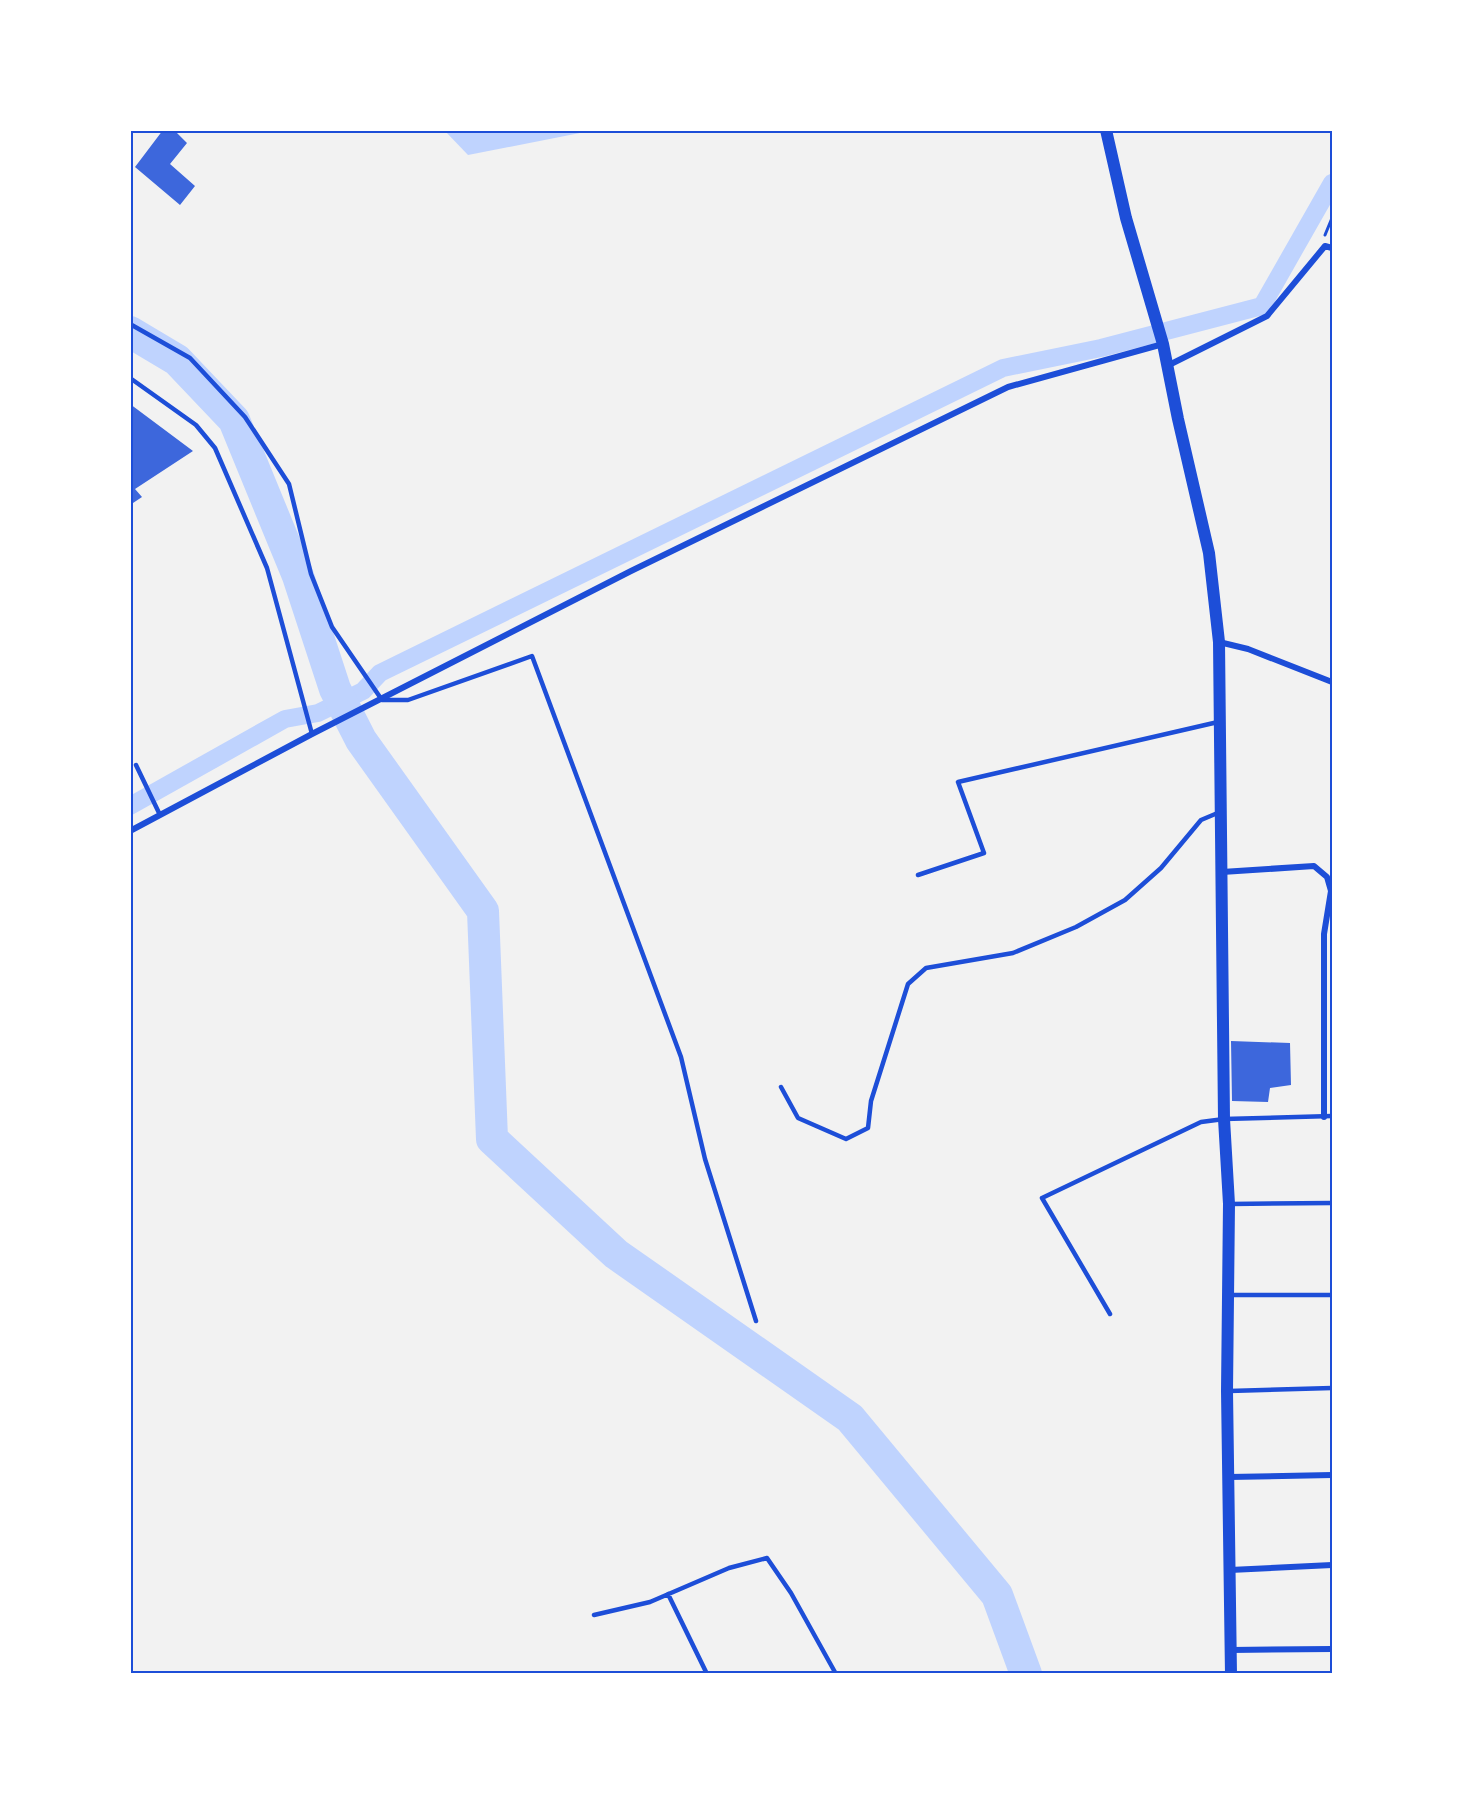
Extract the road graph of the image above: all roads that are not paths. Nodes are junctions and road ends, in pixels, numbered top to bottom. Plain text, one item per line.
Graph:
1 (1106, 130) edge
2 (1332, 248) edge
3 (130, 324) edge
4 (1162, 344) junction
5 (1167, 366) junction
6 (130, 378) edge
7 (1219, 642) junction
8 (1332, 682) edge
9 (382, 700) junction
10 (1221, 721) junction
11 (312, 734) junction
12 (136, 765) dead end
13 (1222, 811) junction
14 (160, 815) junction
15 (130, 831) edge
16 (1222, 872) junction
17 (918, 875) dead end
18 (781, 1087) dead end
19 (1332, 1116) edge
20 (1324, 1118) junction
21 (1224, 1119) junction
22 (1332, 1203) edge
23 (1229, 1204) junction
24 (1227, 1295) junction
25 (1332, 1295) edge
26 (1110, 1314) dead end
27 (756, 1321) dead end
28 (1332, 1388) edge
29 (1227, 1391) junction
30 (1332, 1475) edge
31 (1229, 1477) junction
32 (1332, 1565) edge
33 (1230, 1570) junction
34 (668, 1594) junction
35 (594, 1615) dead end
36 (1332, 1649) edge
37 (1231, 1650) junction
38 (707, 1674) edge
39 (836, 1674) edge
40 (1231, 1674) edge

1 - 4 main road
2 - 5 street
3 - 9 lane
4 - 5 main road
4 - 9 street
5 - 7 main road
6 - 11 lane
7 - 8 street
7 - 10 main road
9 - 11 street
9 - 27 lane
10 - 13 main road
10 - 17 lane
11 - 14 street
12 - 14 lane
13 - 16 main road
13 - 18 lane
14 - 15 street
16 - 20 street
16 - 21 main road
19 - 20 lane
20 - 21 lane
21 - 23 main road
21 - 26 lane
22 - 23 lane
23 - 24 main road
24 - 25 lane
24 - 29 main road
28 - 29 lane
29 - 31 main road
30 - 31 street
31 - 33 main road
32 - 33 street
33 - 37 main road
34 - 35 lane
34 - 38 lane
34 - 39 lane
36 - 37 street
37 - 40 main road

